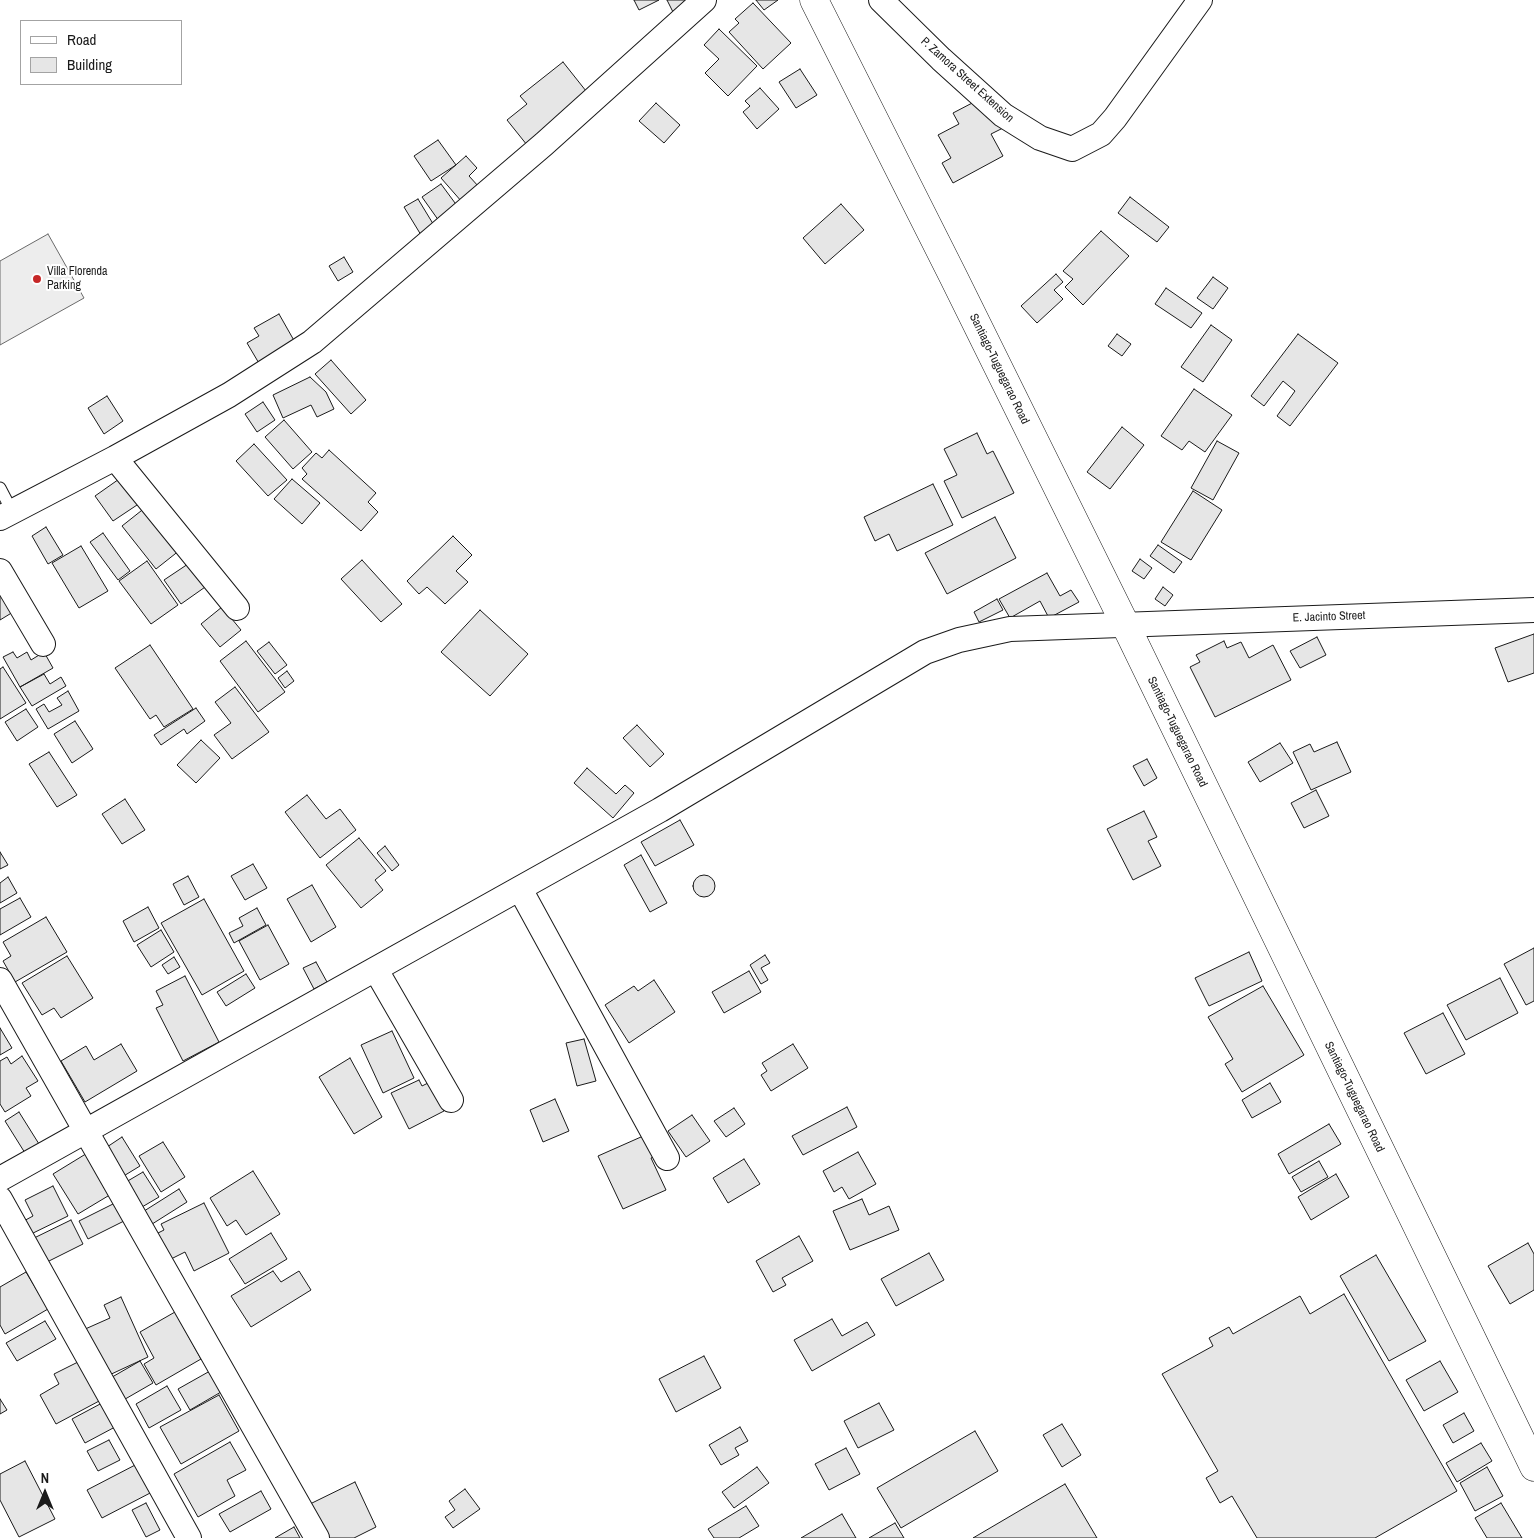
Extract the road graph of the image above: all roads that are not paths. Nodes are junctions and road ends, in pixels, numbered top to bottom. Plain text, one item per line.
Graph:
1 (704, 0) edge
2 (814, 0) edge
3 (881, 0) edge
4 (1200, 0) edge
5 (115, 458) junction
6 (0, 488) edge
7 (6, 514) edge
8 (0, 571) edge
9 (237, 608) dead end
10 (1534, 610) edge
11 (1125, 624) junction
12 (43, 644) dead end
13 (520, 889) junction
14 (376, 970) junction
15 (0, 980) edge
16 (451, 1100) dead end
17 (86, 1130) junction
18 (668, 1158) dead end
19 (0, 1179) edge
20 (0, 1199) edge
21 (1534, 1468) edge
22 (190, 1538) edge
23 (317, 1538) edge

1 - 5 street
2 - 11 highway, Santiago-Tuguegarao Road
3 - 4 street, P. Zamora Street Extension
5 - 7 street
5 - 9 street
6 - 7 lane
8 - 12 street
10 - 11 street, E. Jacinto Street
11 - 13 street, E. Jacinto Street
11 - 21 highway, Santiago-Tuguegarao Road
13 - 14 street, E. Jacinto Street
13 - 18 street
14 - 16 street
14 - 17 street, E. Jacinto Street
15 - 17 street
17 - 19 street, E. Jacinto Street
17 - 23 street
20 - 22 street

